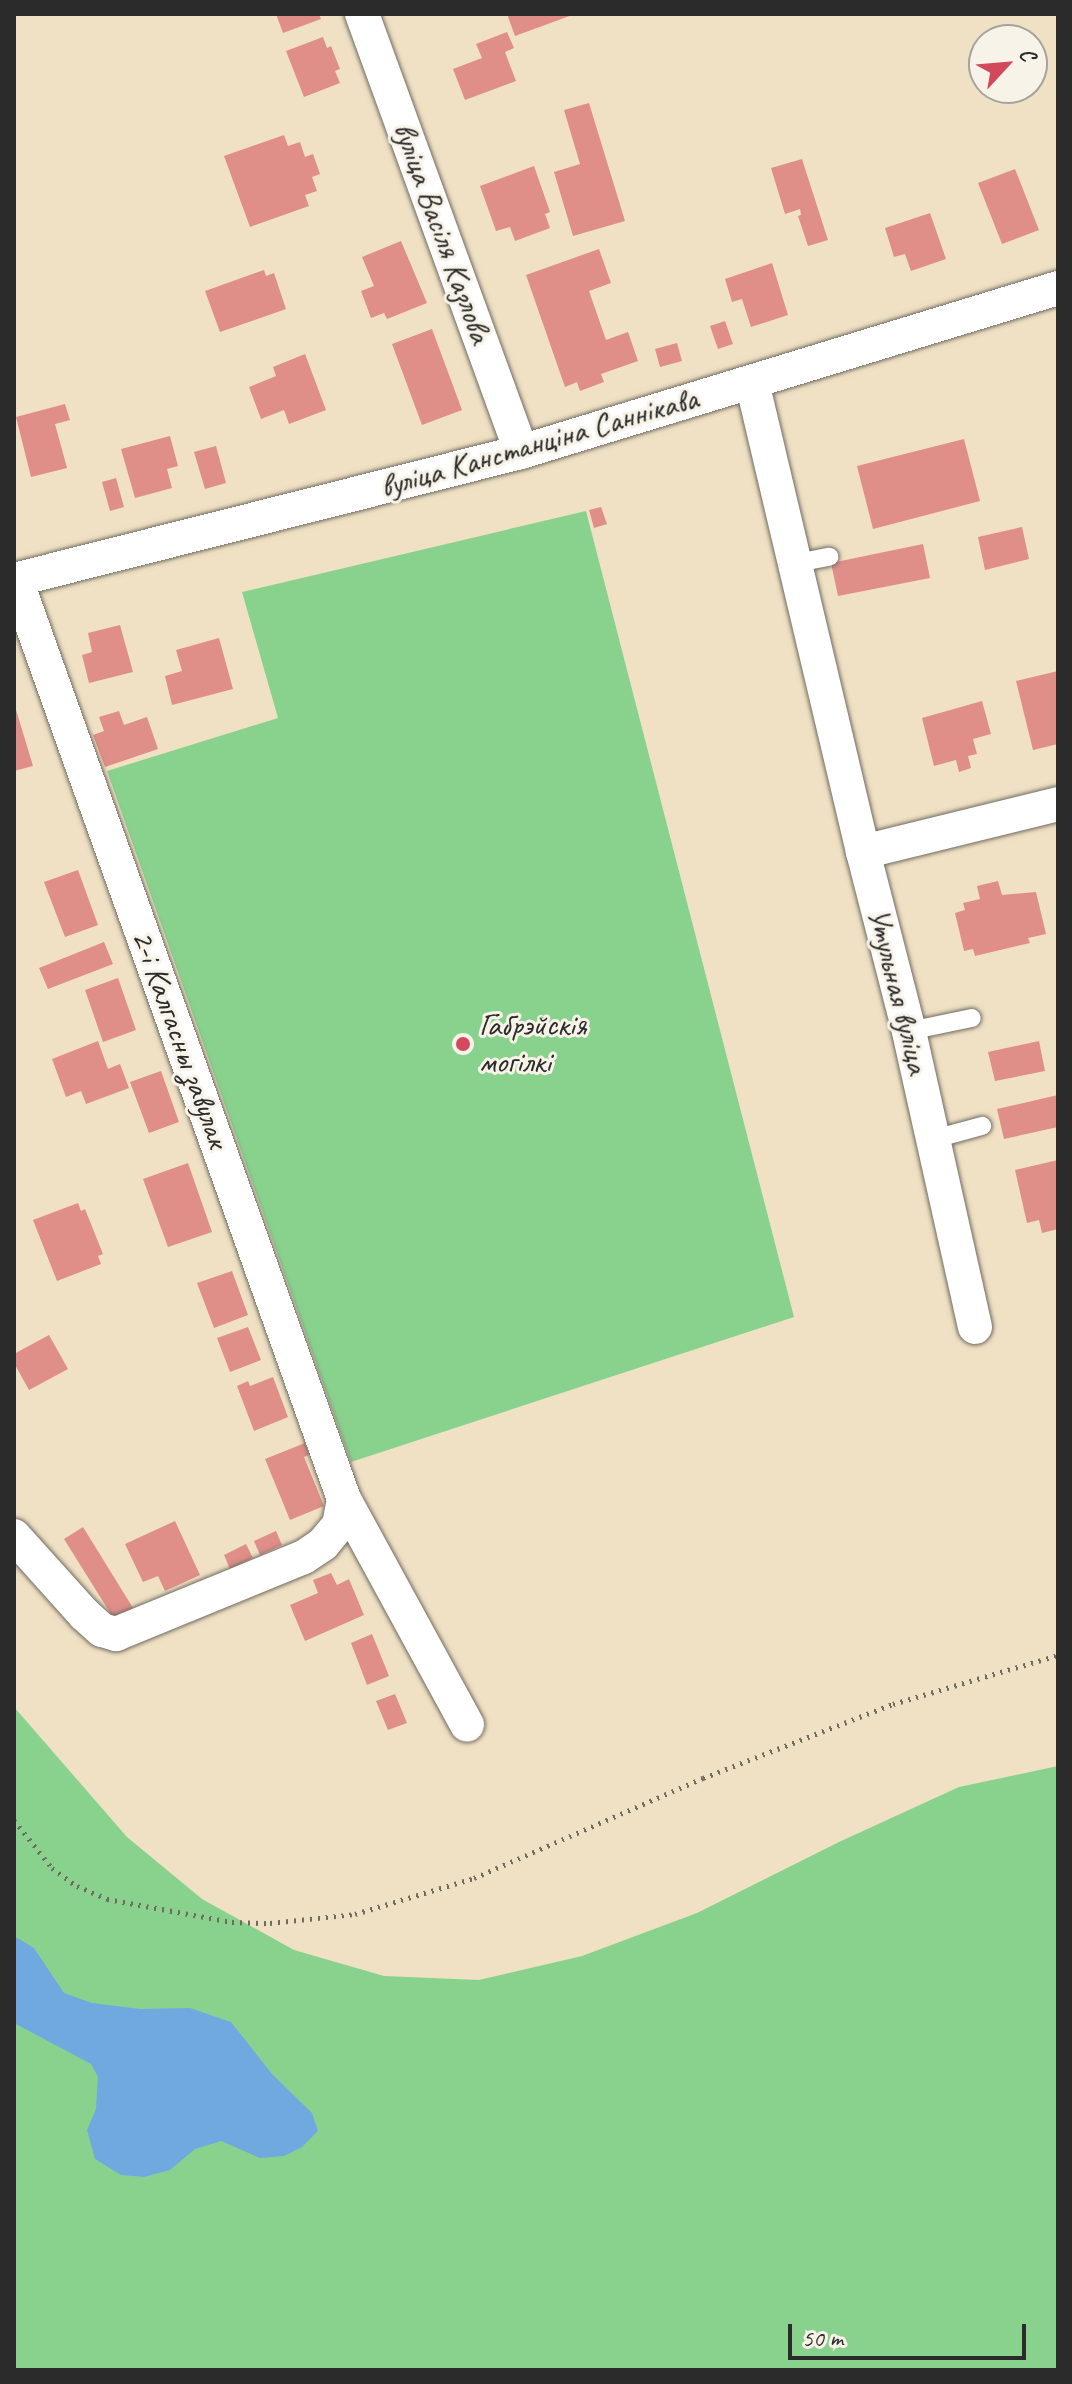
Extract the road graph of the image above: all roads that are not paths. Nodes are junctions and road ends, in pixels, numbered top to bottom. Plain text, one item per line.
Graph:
1 (362, 14) edge
2 (1058, 288) edge
3 (752, 382) junction
4 (521, 452) junction
5 (15, 580) edge
6 (1058, 804) edge
7 (863, 852) junction
8 (972, 1018) dead end
9 (909, 1031) junction
10 (982, 1126) dead end
11 (934, 1139) junction
12 (975, 1327) dead end
13 (344, 1499) junction
14 (14, 1536) edge
15 (467, 1725) dead end

1 - 4 street, вуліца Васіля Казлова
2 - 3 street, вуліца Канстанціна Саннікава
3 - 4 street, вуліца Канстанціна Саннікава
3 - 7 street, Утульная вуліца
4 - 5 street, вуліца Канстанціна Саннікава
5 - 13 street, 2-і Калгасны завулак
6 - 7 street
7 - 9 street, Утульная вуліца
8 - 9 lane
9 - 11 street, Утульная вуліца
10 - 11 lane
11 - 12 street, Утульная вуліца
13 - 14 street
13 - 15 street, 2-і Калгасны завулак

